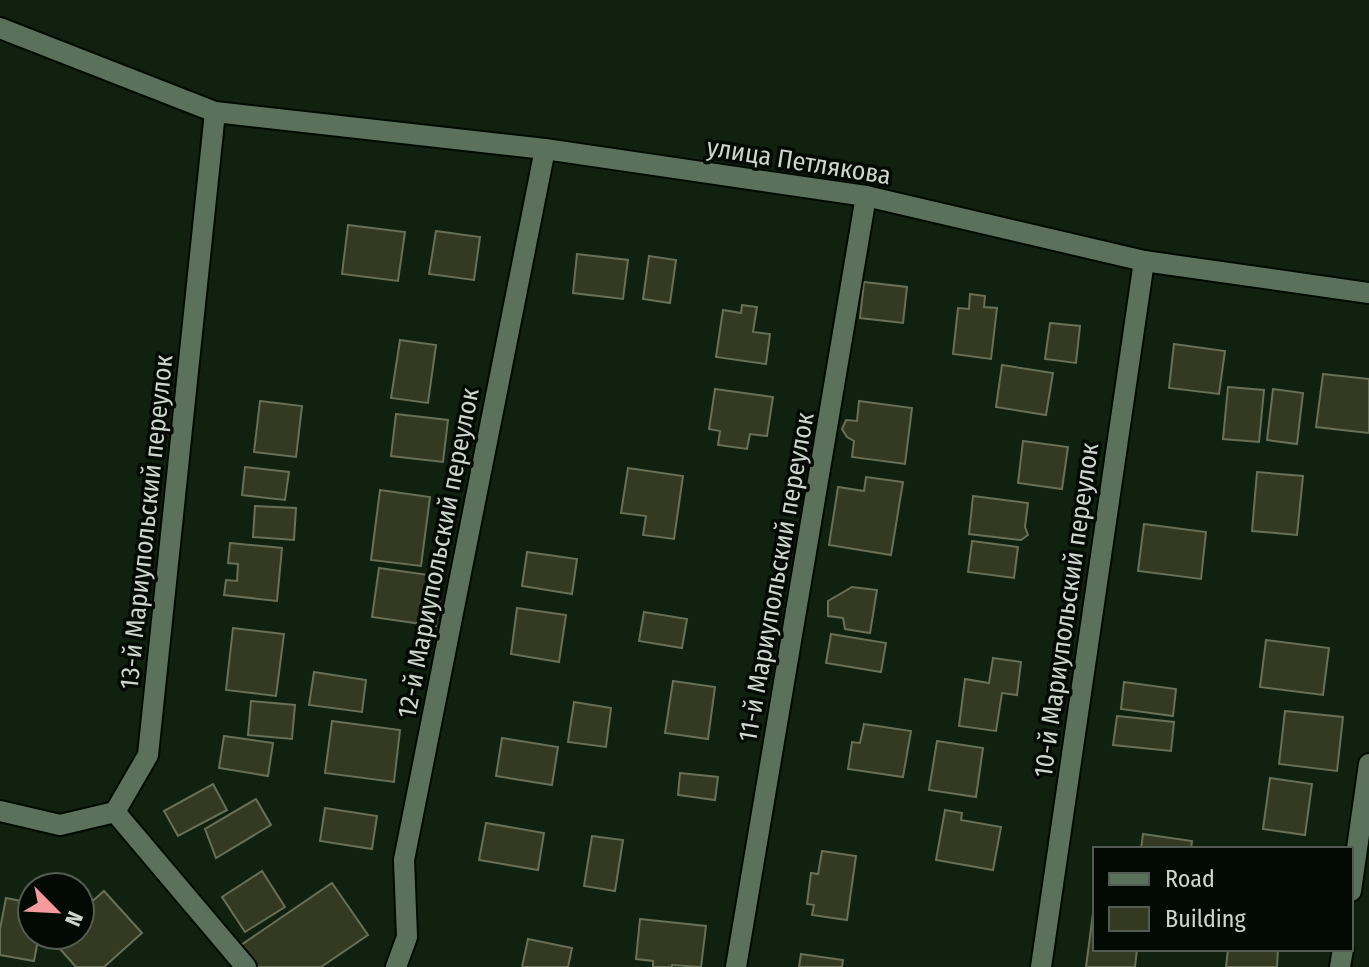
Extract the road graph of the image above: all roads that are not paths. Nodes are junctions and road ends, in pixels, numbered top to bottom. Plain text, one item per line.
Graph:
1 (0, 28) edge
2 (215, 112) junction
3 (545, 149) junction
4 (866, 196) junction
5 (1144, 261) junction
6 (1369, 293) edge
7 (1369, 764) edge
8 (0, 811) edge
9 (115, 812) junction
10 (1353, 877) edge
11 (246, 967) edge
12 (396, 967) edge
13 (736, 967) edge
14 (1041, 967) edge

1 - 2 street, улица Петлякова
2 - 3 street, улица Петлякова
2 - 9 street, 13-й Мариупольский переулок
3 - 4 street, улица Петлякова
3 - 12 street, 12-й Мариупольский переулок
4 - 5 street, улица Петлякова
4 - 13 street, 11-й Мариупольский переулок
5 - 6 street, улица Петлякова
5 - 14 street, 10-й Мариупольский переулок
7 - 10 street
8 - 9 street
9 - 11 street

